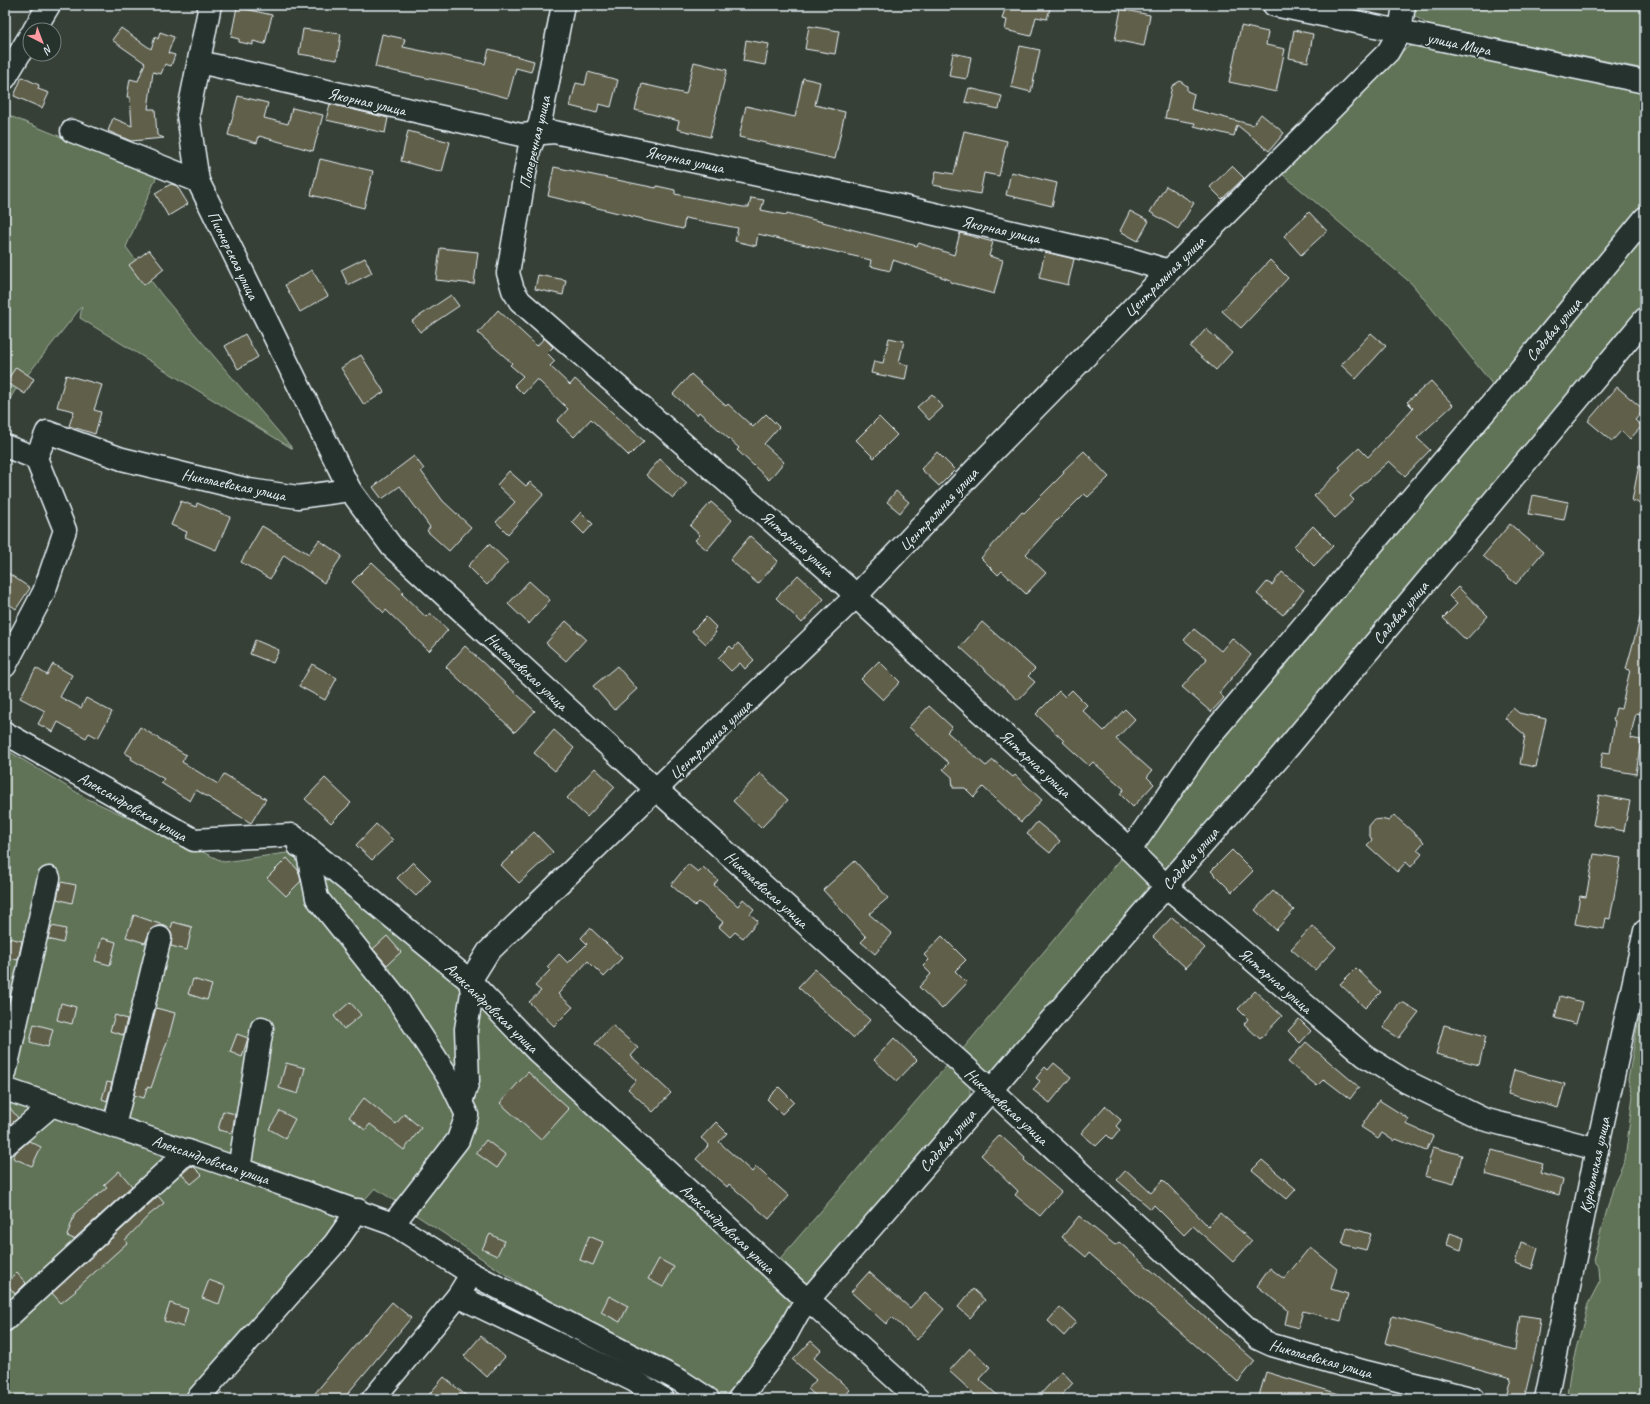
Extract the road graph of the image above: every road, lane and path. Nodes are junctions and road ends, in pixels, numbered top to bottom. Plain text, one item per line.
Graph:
1 (49, 5) edge
2 (210, 5) edge
3 (563, 5) edge
4 (1274, 5) edge
5 (1404, 5) edge
6 (39, 22) edge
7 (1400, 31) junction
8 (22, 49) edge
9 (199, 62) junction
10 (5, 78) edge
11 (1645, 82) edge
12 (72, 131) dead end
13 (536, 134) junction
14 (198, 181) junction
15 (1645, 218) edge
16 (1169, 271) junction
17 (520, 301) joint
18 (1645, 319) edge
19 (5, 446) edge
20 (36, 458) junction
21 (350, 490) junction
22 (856, 596) junction
23 (5, 666) edge
24 (5, 733) edge
25 (657, 790) junction
26 (280, 836) junction
27 (1130, 850) junction
28 (49, 878) dead end
29 (1166, 886) junction
30 (1645, 931) edge
31 (160, 938) dead end
32 (470, 981) junction
33 (262, 1028) dead end
34 (5, 1073) edge
35 (5, 1089) edge
36 (991, 1090) junction
37 (461, 1102) junction
38 (52, 1105) junction
39 (114, 1126) junction
40 (5, 1145) edge
41 (1597, 1148) junction
42 (188, 1151) junction
43 (239, 1169) junction
44 (358, 1210) junction
45 (393, 1224) junction
46 (472, 1274) junction
47 (458, 1296) junction
48 (808, 1300) junction
49 (5, 1320) edge
50 (655, 1397) edge
51 (197, 1399) edge
52 (373, 1399) edge
53 (708, 1399) edge
54 (739, 1399) edge
55 (918, 1399) edge
56 (1474, 1399) edge
57 (1546, 1399) edge

1 - 6 street
2 - 9 street, Пионерская улица
3 - 13 street, Поперечная улица
4 - 7 street, улица Мира
5 - 7 street
7 - 11 street, улица Мира
7 - 16 street, Центральная улица
8 - 10 street
9 - 13 street, Якорная улица
9 - 14 street, Пионерская улица
12 - 14 street
13 - 16 street, Якорная улица
13 - 17 street, Поперечная улица
14 - 21 street, Пионерская улица
15 - 27 street, Садовая улица
16 - 22 street, Центральная улица
17 - 22 street, Янтарная улица
18 - 29 street, Садовая улица
19 - 20 street
20 - 21 street, Николаевская улица
20 - 23 street
21 - 25 street, Николаевская улица
22 - 25 street, Центральная улица
22 - 27 street, Янтарная улица
24 - 26 street, Александровская улица
25 - 32 street, Центральная улица
25 - 36 street, Николаевская улица
26 - 32 street, Александровская улица
26 - 37 street
27 - 29 street, Янтарная улица
28 - 34 street
29 - 36 street, Садовая улица
29 - 41 street, Янтарная улица
30 - 41 street, Курдюмская улица
31 - 39 street
32 - 37 street
32 - 48 street, Александровская улица
33 - 43 street
35 - 38 street, Александровская улица
36 - 48 street, Садовая улица
36 - 56 street, Николаевская улица
37 - 45 street
38 - 39 street, Александровская улица
38 - 40 street
39 - 42 street, Александровская улица
41 - 57 street, Курдюмская улица
42 - 43 street, Александровская улица
42 - 49 street
43 - 44 street, Александровская улица
44 - 45 street, Александровская улица
44 - 51 street
45 - 46 street, Александровская улица
46 - 47 street
46 - 53 street, Александровская улица
47 - 50 street
47 - 52 street
48 - 54 street, Садовая улица
48 - 55 street, Александровская улица

